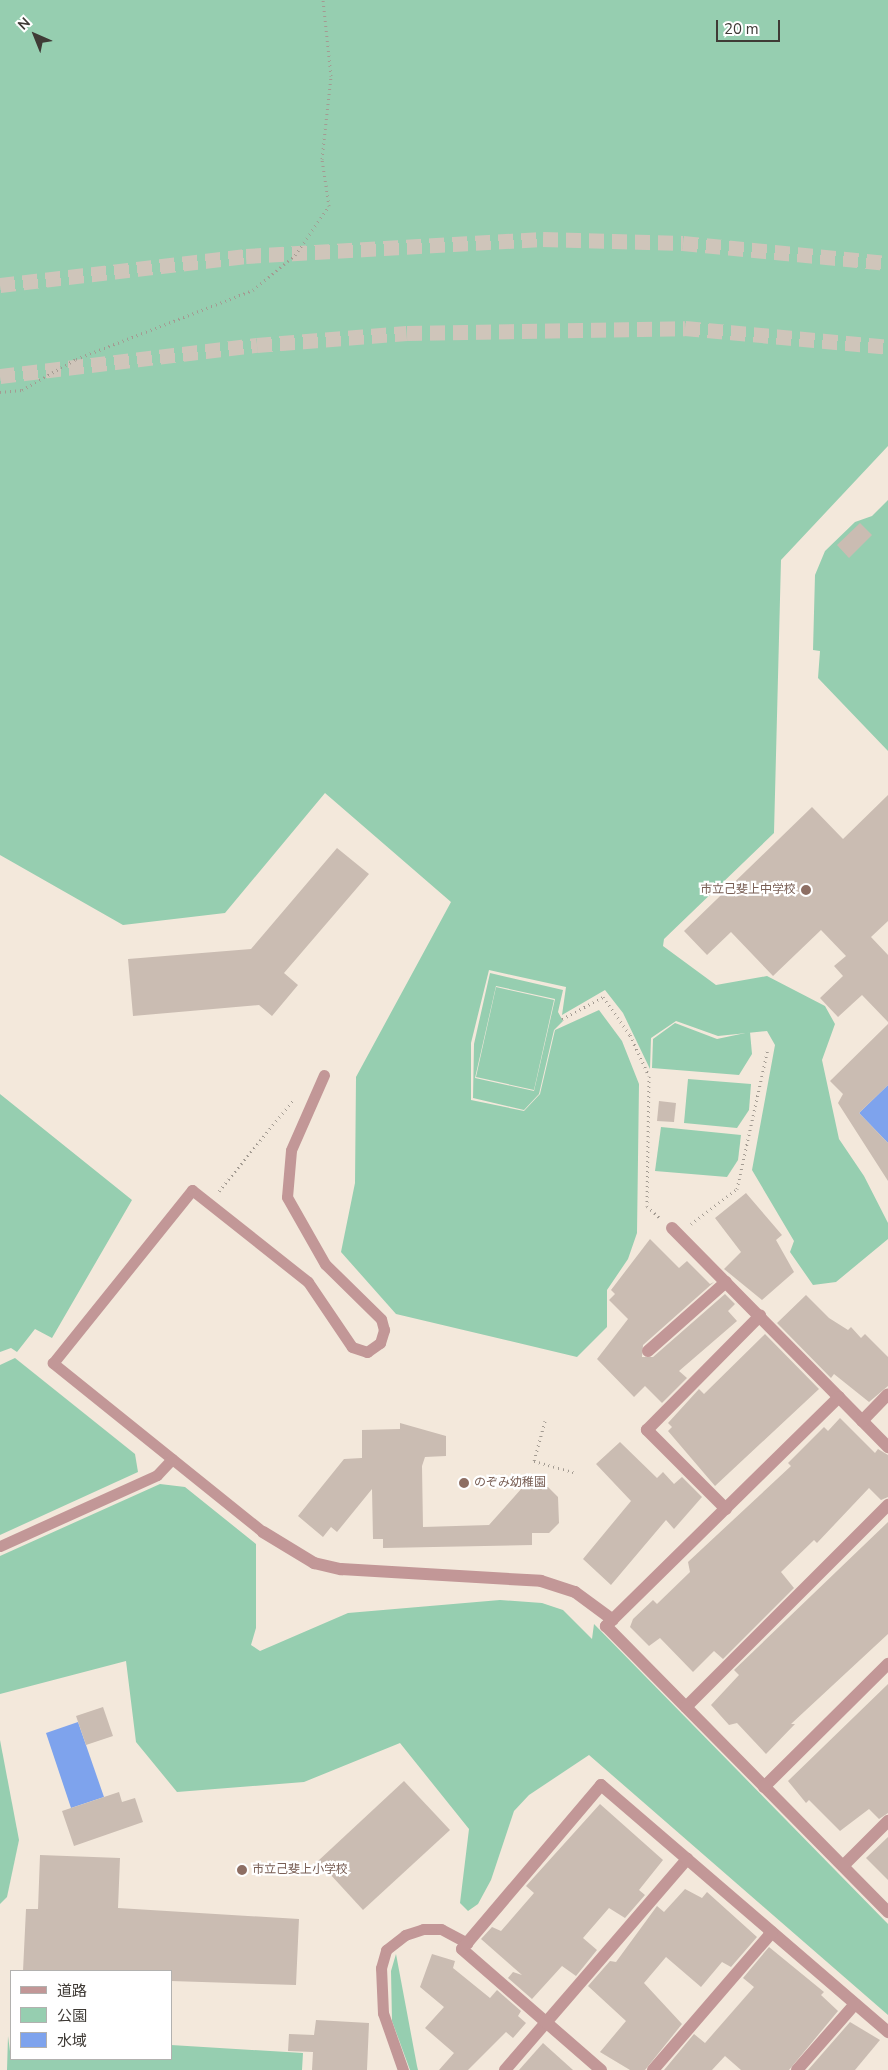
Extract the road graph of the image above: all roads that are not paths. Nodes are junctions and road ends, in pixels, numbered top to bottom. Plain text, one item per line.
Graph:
1 (324, 1075) dead end
2 (676, 1232) road end
3 (726, 1282) junction
4 (760, 1316) junction
5 (648, 1351) dead end
6 (888, 1394) edge
7 (839, 1397) junction
8 (862, 1420) junction
9 (888, 1447) edge
10 (172, 1459) junction
11 (888, 1505) edge
12 (726, 1509) junction
13 (263, 1532) joint
14 (0, 1546) edge
15 (613, 1620) junction
16 (888, 1664) edge
17 (686, 1707) junction
18 (764, 1787) junction
19 (888, 1821) edge
20 (687, 1859) junction
21 (843, 1866) junction
22 (888, 1912) edge
23 (772, 1932) junction
24 (467, 1943) junction
25 (855, 2004) junction
26 (547, 2022) junction
27 (888, 2032) edge
28 (402, 2070) edge
29 (506, 2070) edge
30 (601, 2070) edge
31 (653, 2070) edge
32 (798, 2070) edge

1 - 10 lane
2 - 3 street
3 - 4 street
3 - 5 street
4 - 7 street
4 - 12 street
6 - 8 street
7 - 8 street
7 - 12 street
8 - 9 street
10 - 13 lane
10 - 14 lane
11 - 17 street
12 - 15 street
13 - 15 street
15 - 17 street
16 - 18 street
17 - 18 street
18 - 21 street
19 - 21 street
20 - 23 street
20 - 24 street
20 - 26 street
21 - 22 street
23 - 25 street
23 - 31 street
24 - 26 street
24 - 28 lane
25 - 27 street
25 - 32 street
26 - 29 street
26 - 30 street

